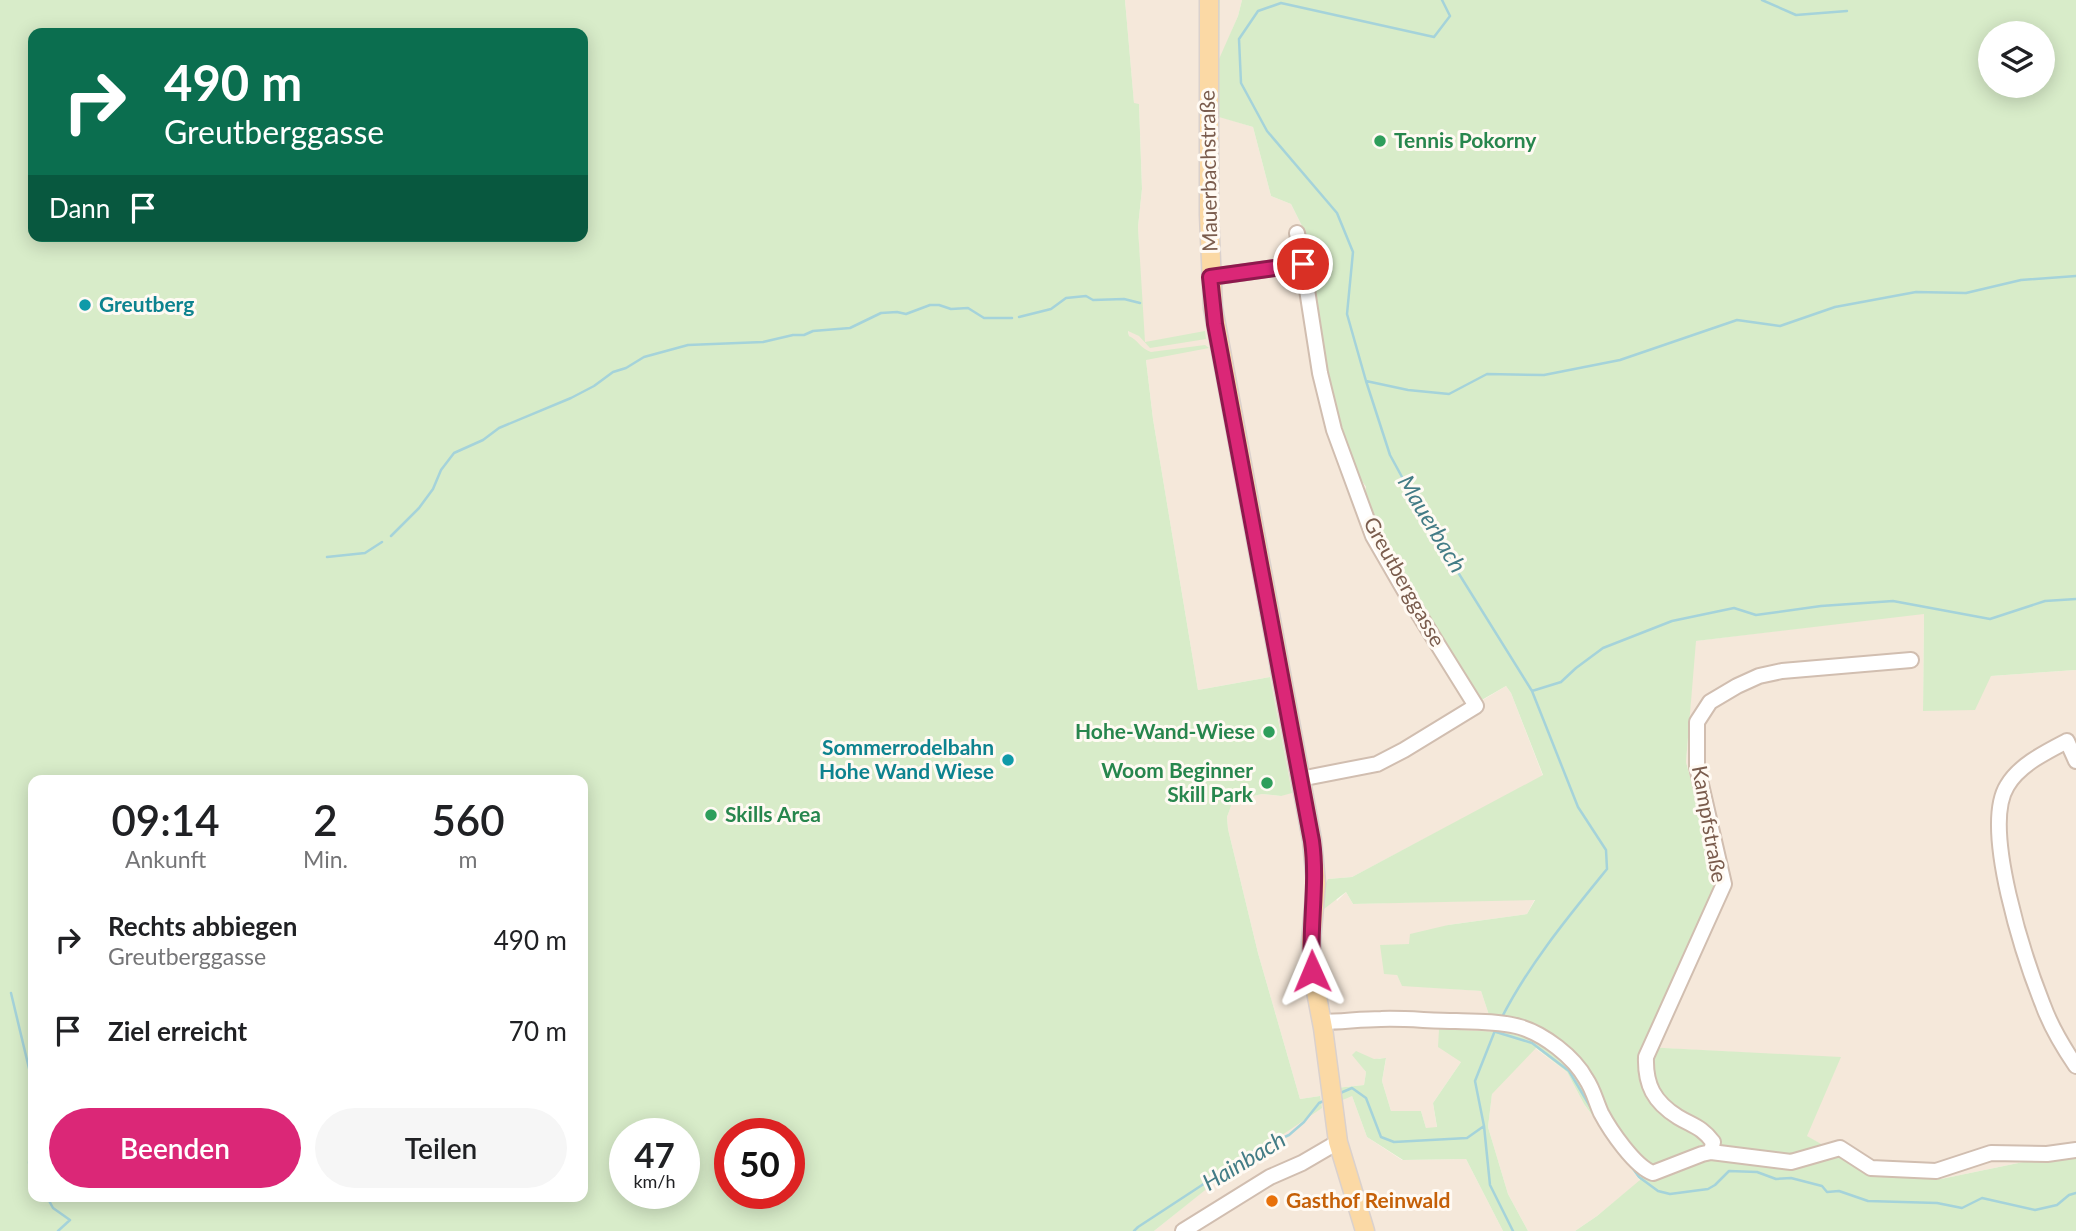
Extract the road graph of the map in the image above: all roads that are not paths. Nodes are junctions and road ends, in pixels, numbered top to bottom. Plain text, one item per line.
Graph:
1 (1209, 0) edge
2 (1297, 233) dead end
3 (1303, 264) junction
4 (1210, 277) junction
5 (1912, 660) dead end
6 (2071, 738) edge
7 (2076, 761) edge
8 (1300, 779) junction
9 (1322, 1022) junction
10 (2076, 1066) edge
11 (1338, 1142) junction
12 (2076, 1150) edge
13 (1711, 1153) junction
14 (1183, 1231) edge
15 (1365, 1231) edge

1 - 4 main road, Mauerbachstraße
2 - 3 street, Greutberggasse
3 - 4 street
3 - 8 street, Greutberggasse
4 - 8 main road, Mauerbachstraße
5 - 13 street, Kampfstraße
6 - 7 street
6 - 10 street
8 - 9 main road, Mauerbachstraße
9 - 11 main road, Mauerbachstraße
9 - 13 street
11 - 14 street
11 - 15 main road
12 - 13 street

